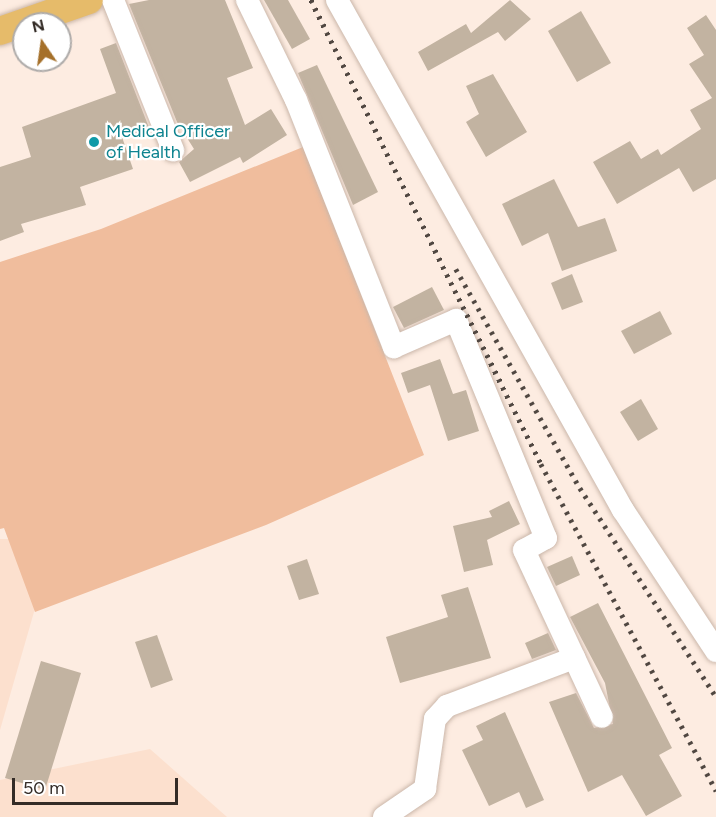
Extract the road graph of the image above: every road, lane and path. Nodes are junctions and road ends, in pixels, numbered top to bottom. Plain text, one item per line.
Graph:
1 (89, 0) edge
2 (114, 0) edge
3 (247, 0) edge
4 (337, 0) edge
5 (0, 31) edge
6 (173, 150) dead end
7 (716, 651) edge
8 (574, 658) junction
9 (602, 717) dead end
10 (384, 817) edge

1 - 5 main road
2 - 6 street
3 - 8 street
4 - 7 street
8 - 9 street
8 - 10 street

